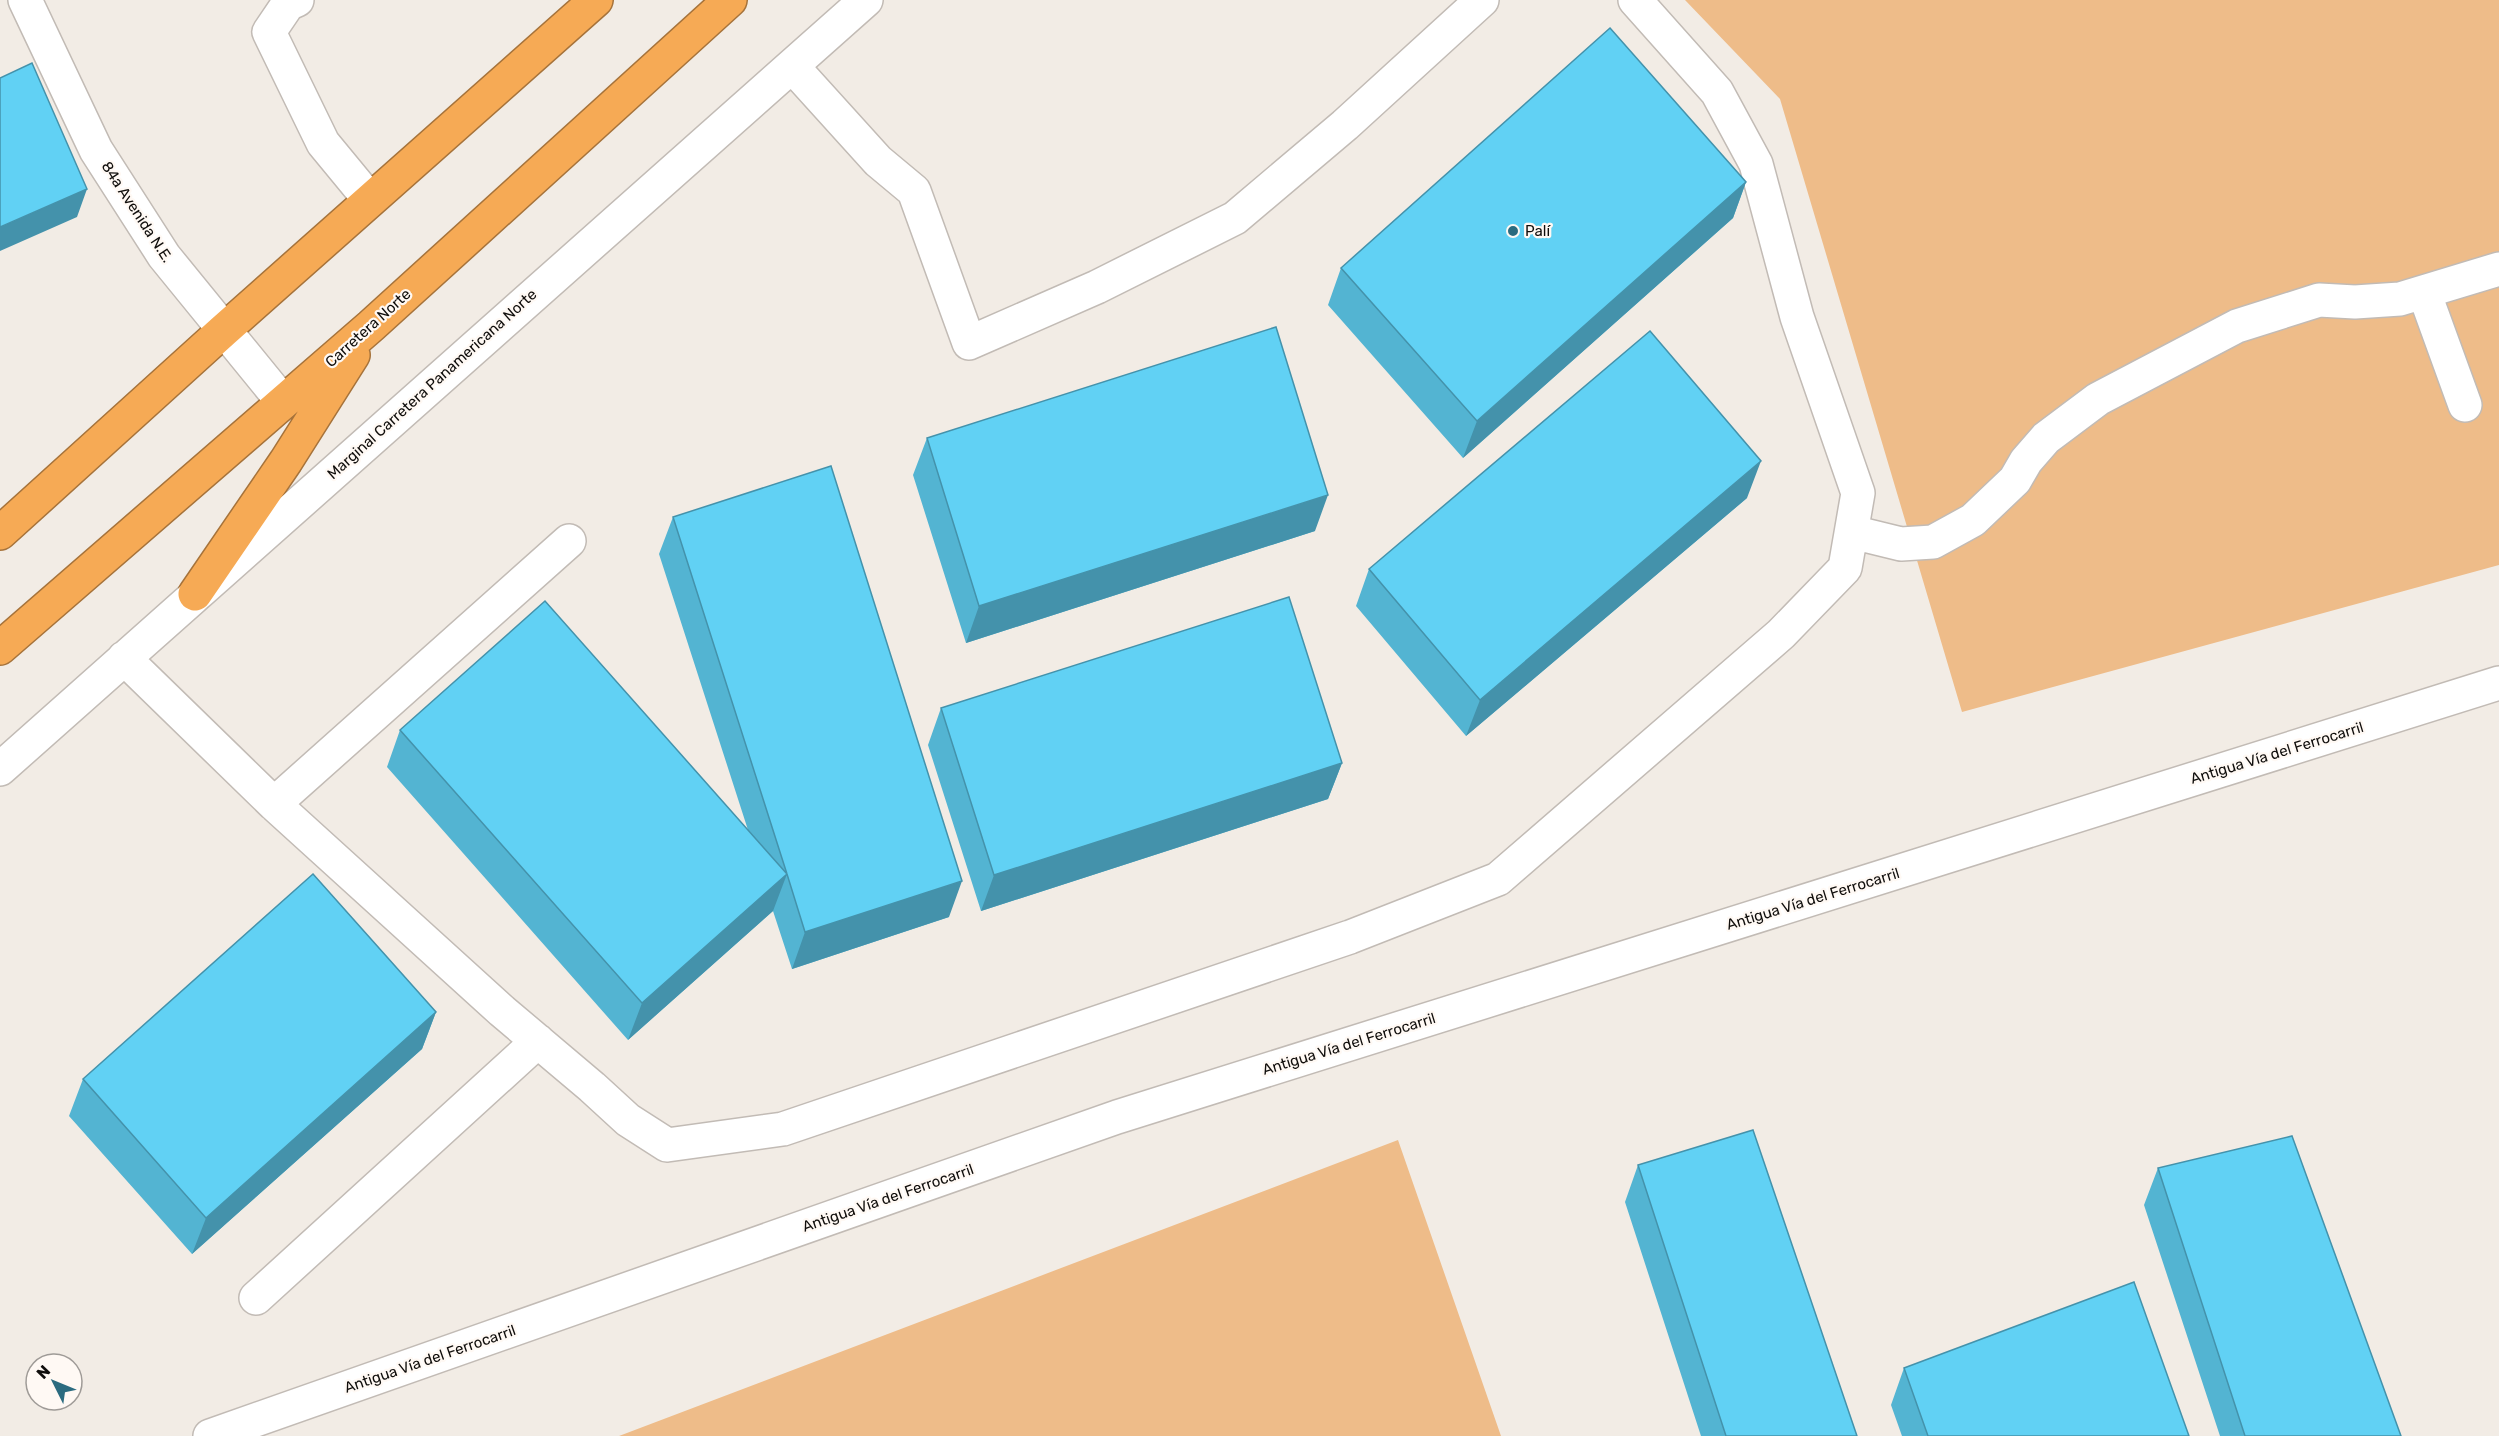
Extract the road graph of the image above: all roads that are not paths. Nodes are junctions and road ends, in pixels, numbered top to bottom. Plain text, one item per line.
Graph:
1 (25, 0) edge
2 (297, 0) edge
3 (596, 0) edge
4 (730, 0) edge
5 (866, 0) edge
6 (1482, 0) edge
7 (1635, 0) edge
8 (792, 66) junction
9 (370, 200) junction
10 (2499, 268) edge
11 (2424, 292) junction
12 (371, 326) junction
13 (223, 331) junction
14 (283, 402) junction
15 (2465, 405) dead end
16 (1852, 532) junction
17 (0, 533) edge
18 (569, 541) dead end
19 (195, 594) junction
20 (0, 648) edge
21 (124, 658) junction
22 (2499, 683) edge
23 (0, 769) edge
24 (274, 804) junction
25 (538, 1041) junction
26 (256, 1298) dead end
27 (210, 1436) edge

1 - 13 street, 84a Avenida N.E.
2 - 9 street
3 - 9 highway
4 - 12 highway, Carretera Norte
5 - 8 street, Marginal Carretera Panamericana Norte
6 - 8 street
7 - 16 street
8 - 19 street, Marginal Carretera Panamericana Norte
9 - 13 highway
10 - 11 street
11 - 15 street
11 - 16 street
12 - 14 highway, Carretera Norte
12 - 19 highway
13 - 14 street, 84a Avenida N.E.
13 - 17 highway
14 - 20 highway, Carretera Norte
16 - 25 street
18 - 24 street
19 - 21 street, Marginal Carretera Panamericana Norte
21 - 23 street, Marginal Carretera Panamericana Norte
21 - 24 street
22 - 27 street, Antigua Vía del Ferrocarril
24 - 25 street
25 - 26 street

